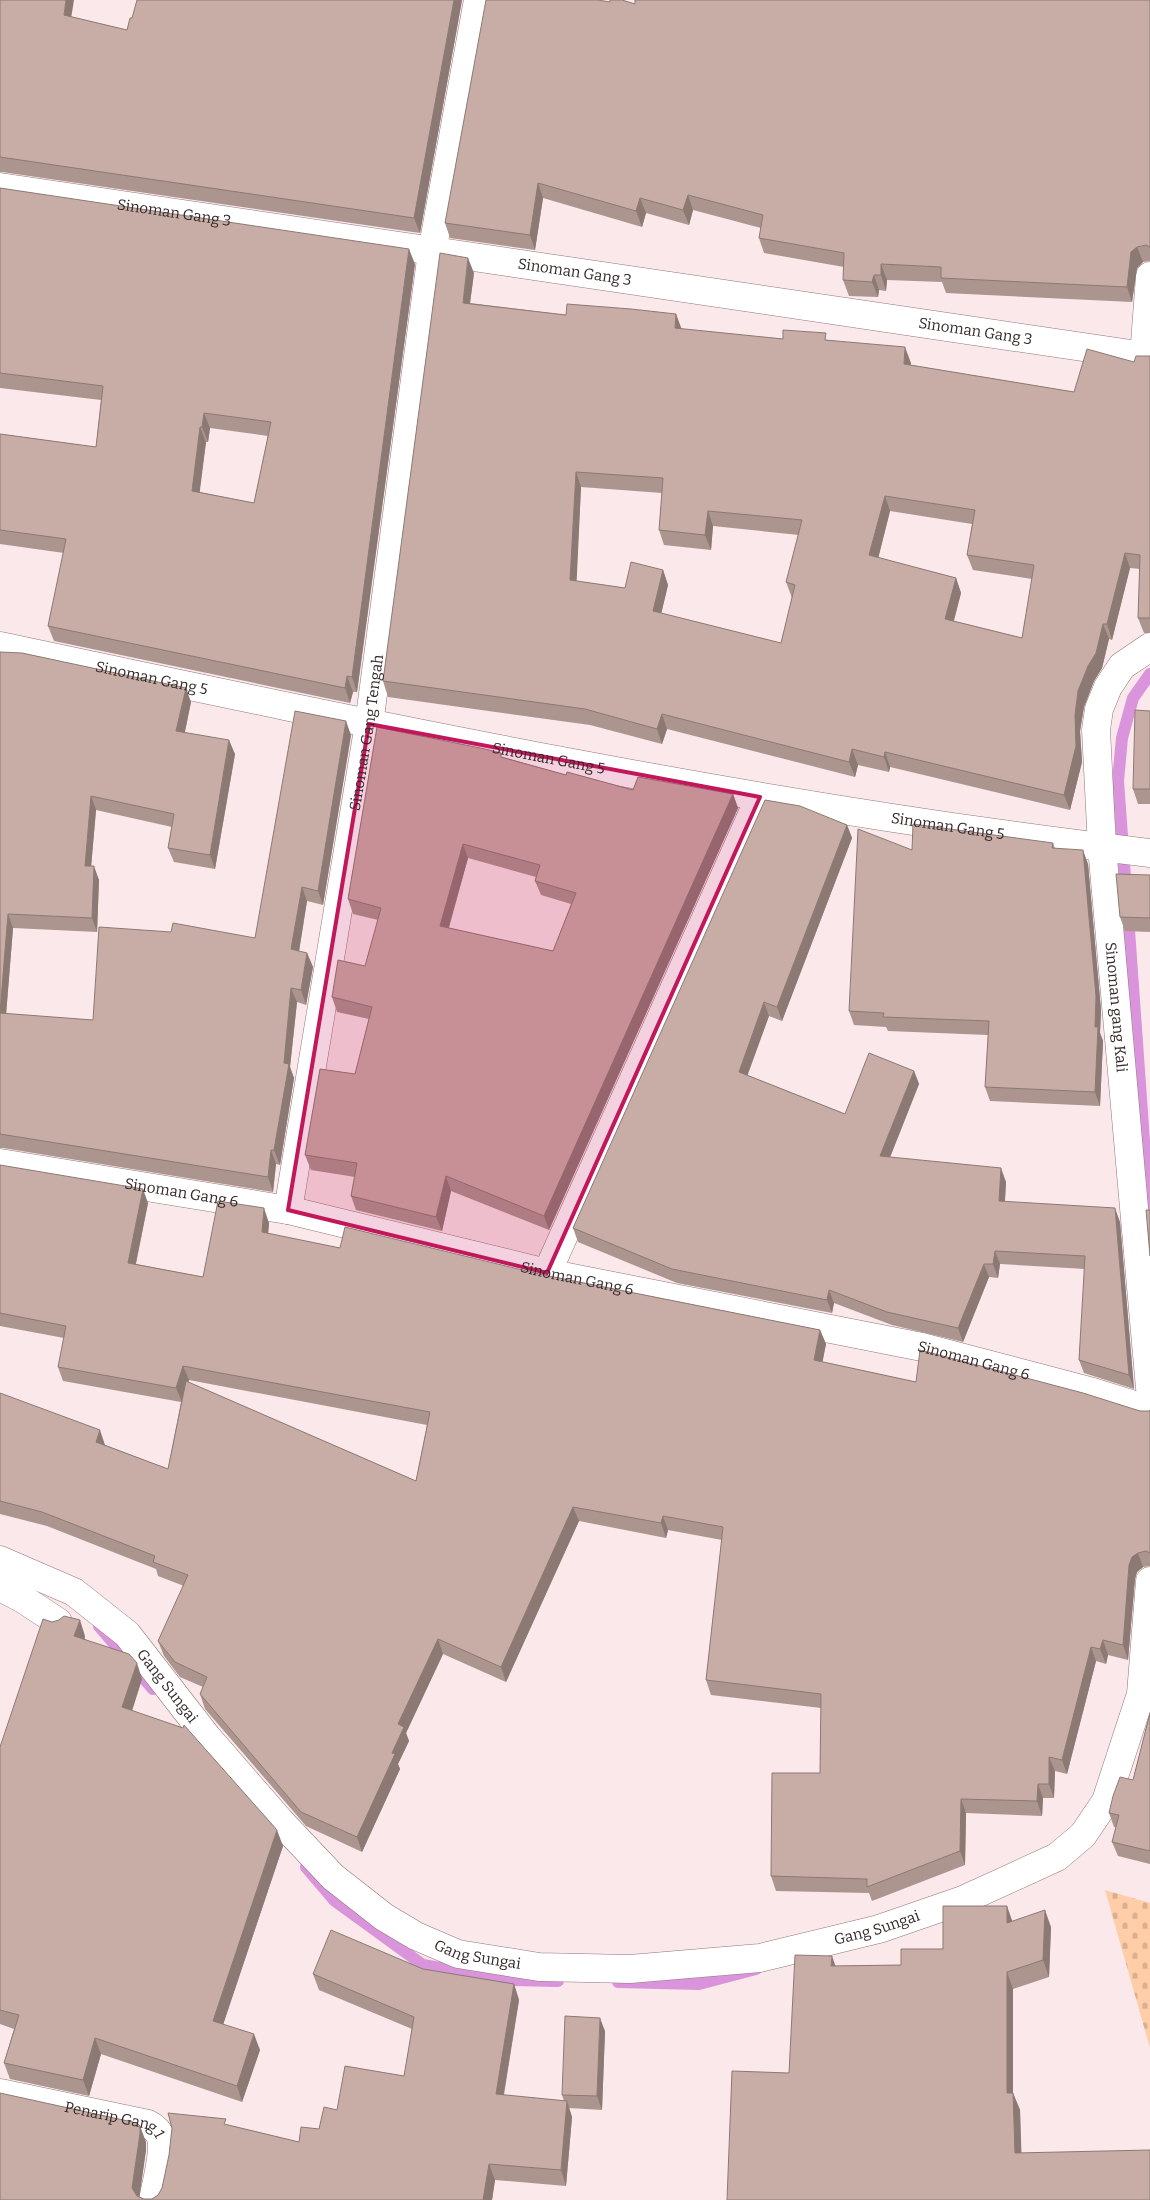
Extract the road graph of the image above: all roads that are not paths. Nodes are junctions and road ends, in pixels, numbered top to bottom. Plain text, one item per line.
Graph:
1 (478, 0) edge
2 (0, 187) edge
3 (432, 252) junction
4 (1150, 276) edge
5 (1147, 356) edge
6 (0, 646) edge
7 (1150, 647) edge
8 (369, 724) junction
9 (760, 798) junction
10 (1102, 847) junction
11 (1150, 853) edge
12 (0, 1164) edge
13 (288, 1210) junction
14 (547, 1273) junction
15 (1150, 1388) edge
16 (1150, 1410) edge
17 (0, 1560) edge
18 (1150, 1582) edge
19 (0, 1587) edge
20 (58, 1622) edge
21 (0, 2093) edge
22 (153, 2200) edge

1 - 3 street, Sinoman Gang Tengah
2 - 3 street, Sinoman Gang 3
3 - 5 street, Sinoman Gang 3
3 - 8 street, Sinoman Gang Tengah
4 - 5 street
6 - 8 street, Sinoman Gang 5
7 - 10 street, Sinoman gang Kali
8 - 9 street, Sinoman Gang 5
8 - 13 street, Sinoman Gang Tengah
9 - 10 street, Sinoman Gang 5
9 - 14 street
10 - 11 street, Sinoman Gang 5
10 - 15 street, Sinoman gang Kali
12 - 13 street, Sinoman Gang 6
13 - 14 street, Sinoman Gang 6
14 - 16 street, Sinoman Gang 6
17 - 18 street, Gang Sungai
19 - 20 street
21 - 22 street, Penarip Gang 1

